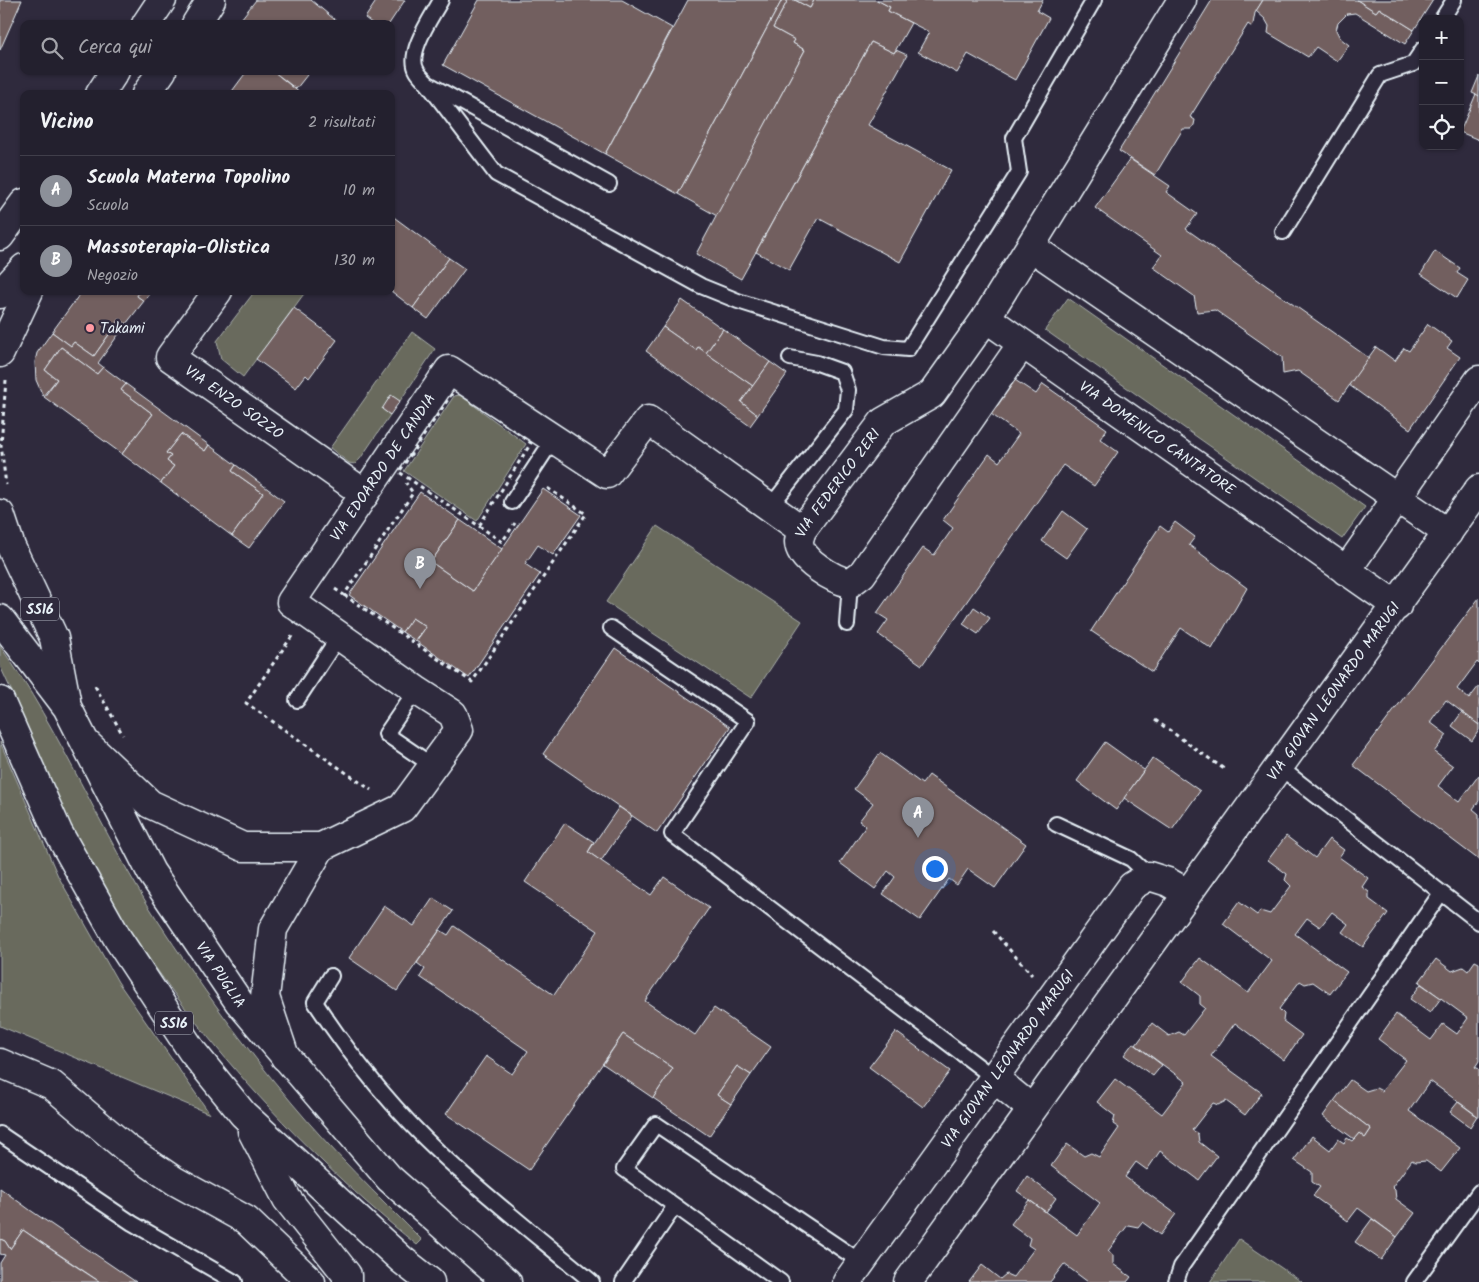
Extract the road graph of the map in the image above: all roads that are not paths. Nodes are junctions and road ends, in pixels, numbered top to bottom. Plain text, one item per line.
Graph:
1 (162, 0) edge
2 (211, 0) edge
3 (441, 0) edge
4 (1094, 0) edge
5 (1182, 0) edge
6 (1454, 0) edge
7 (1445, 15) edge
8 (149, 20) edge
9 (198, 20) edge
10 (1419, 56) edge
11 (112, 75) edge
12 (159, 75) edge
13 (427, 83) junction
14 (103, 90) edge
15 (149, 90) edge
16 (609, 184) dead end
17 (20, 208) edge
18 (1282, 232) dead end
19 (0, 236) edge
20 (1030, 247) junction
21 (20, 272) edge
22 (0, 294) edge
23 (28, 295) edge
24 (215, 295) edge
25 (986, 318) junction
26 (1022, 344) junction
27 (790, 358) dead end
28 (4, 362) edge
29 (1479, 380) edge
30 (554, 438) junction
31 (1479, 489) edge
32 (365, 494) junction
33 (1396, 498) junction
34 (512, 502) dead end
35 (770, 507) junction
36 (0, 514) edge
37 (802, 530) junction
38 (1448, 533) junction
39 (1346, 572) junction
40 (850, 584) junction
41 (1397, 606) junction
42 (0, 619) edge
43 (847, 624) dead end
44 (611, 628) dead end
45 (339, 636) junction
46 (416, 690) junction
47 (297, 700) dead end
48 (0, 701) edge
49 (67, 707) junction
50 (87, 743) junction
51 (433, 766) junction
52 (1278, 766) junction
53 (1056, 824) dead end
54 (321, 847) junction
55 (1149, 876) junction
56 (1188, 893) junction
57 (1441, 893) junction
58 (1479, 922) edge
59 (331, 976) dead end
60 (285, 1058) junction
61 (0, 1063) edge
62 (994, 1078) junction
63 (1032, 1109) junction
64 (243, 1114) junction
65 (0, 1134) edge
66 (1479, 1192) edge
67 (675, 1206) junction
68 (854, 1272) edge
69 (235, 1282) edge
70 (311, 1282) edge
71 (347, 1282) edge
72 (430, 1282) edge
73 (507, 1282) edge
74 (592, 1282) edge
75 (624, 1282) edge
76 (781, 1282) edge
77 (908, 1282) edge
78 (1176, 1282) edge
79 (1414, 1282) edge

1 - 8 main road
2 - 9 main road
3 - 13 lane
4 - 13 lane
5 - 20 main road
6 - 7 lane
10 - 18 lane
11 - 14 main road
12 - 15 main road
13 - 16 lane
17 - 19 main road
20 - 25 main road
20 - 33 main road
21 - 22 main road
23 - 28 main road
24 - 32 main road, VIA ENZO SOZZO
25 - 26 main road, VIA DOMENICO CANTATORE
25 - 37 main road, VIA FEDERICO ZERI
26 - 39 main road, VIA DOMENICO CANTATORE
26 - 40 main road
27 - 35 lane
29 - 33 main road
30 - 32 main road, VIA EDOARDO DE CANDIA
30 - 34 lane
30 - 35 main road, VIA EDOARDO DE CANDIA
31 - 38 main road, VIA GIOVAN LEONARDO MARUGI
32 - 45 main road, VIA EDOARDO DE CANDIA
33 - 38 main road
33 - 39 main road
35 - 37 main road, VIA EDOARDO DE CANDIA
36 - 49 main road, SS16
37 - 40 main road, VIA FEDERICO ZERI
38 - 41 main road, VIA GIOVAN LEONARDO MARUGI
39 - 41 main road, VIA DOMENICO CANTATORE
40 - 43 lane
41 - 52 main road, VIA GIOVAN LEONARDO MARUGI
42 - 49 main road, VIA PUGLIA / SS16
44 - 62 lane
45 - 46 main road, VIA EDOARDO DE CANDIA
45 - 47 lane
46 - 51 main road, VIA EDOARDO DE CANDIA
46 - 51 lane
48 - 64 main road, SS16
49 - 50 main road, VIA PUGLIA / SS16
50 - 54 main road, VIA EDOARDO DE CANDIA
50 - 60 main road, VIA PUGLIA / SS16
51 - 54 main road, VIA EDOARDO DE CANDIA
52 - 56 main road, VIA GIOVAN LEONARDO MARUGI
52 - 57 lane
53 - 55 lane
54 - 60 main road
55 - 56 main road
55 - 62 main road, VIA GIOVAN LEONARDO MARUGI
56 - 63 main road, VIA GIOVAN LEONARDO MARUGI
57 - 58 lane
57 - 78 lane
59 - 74 lane
60 - 73 main road, VIA PUGLIA / SS16
61 - 70 main road
62 - 63 main road
62 - 68 main road, VIA GIOVAN LEONARDO MARUGI
63 - 77 main road, VIA GIOVAN LEONARDO MARUGI
64 - 71 main road
64 - 72 main road, SS16
65 - 69 lane
66 - 79 lane
67 - 68 lane
67 - 75 lane
67 - 76 lane

